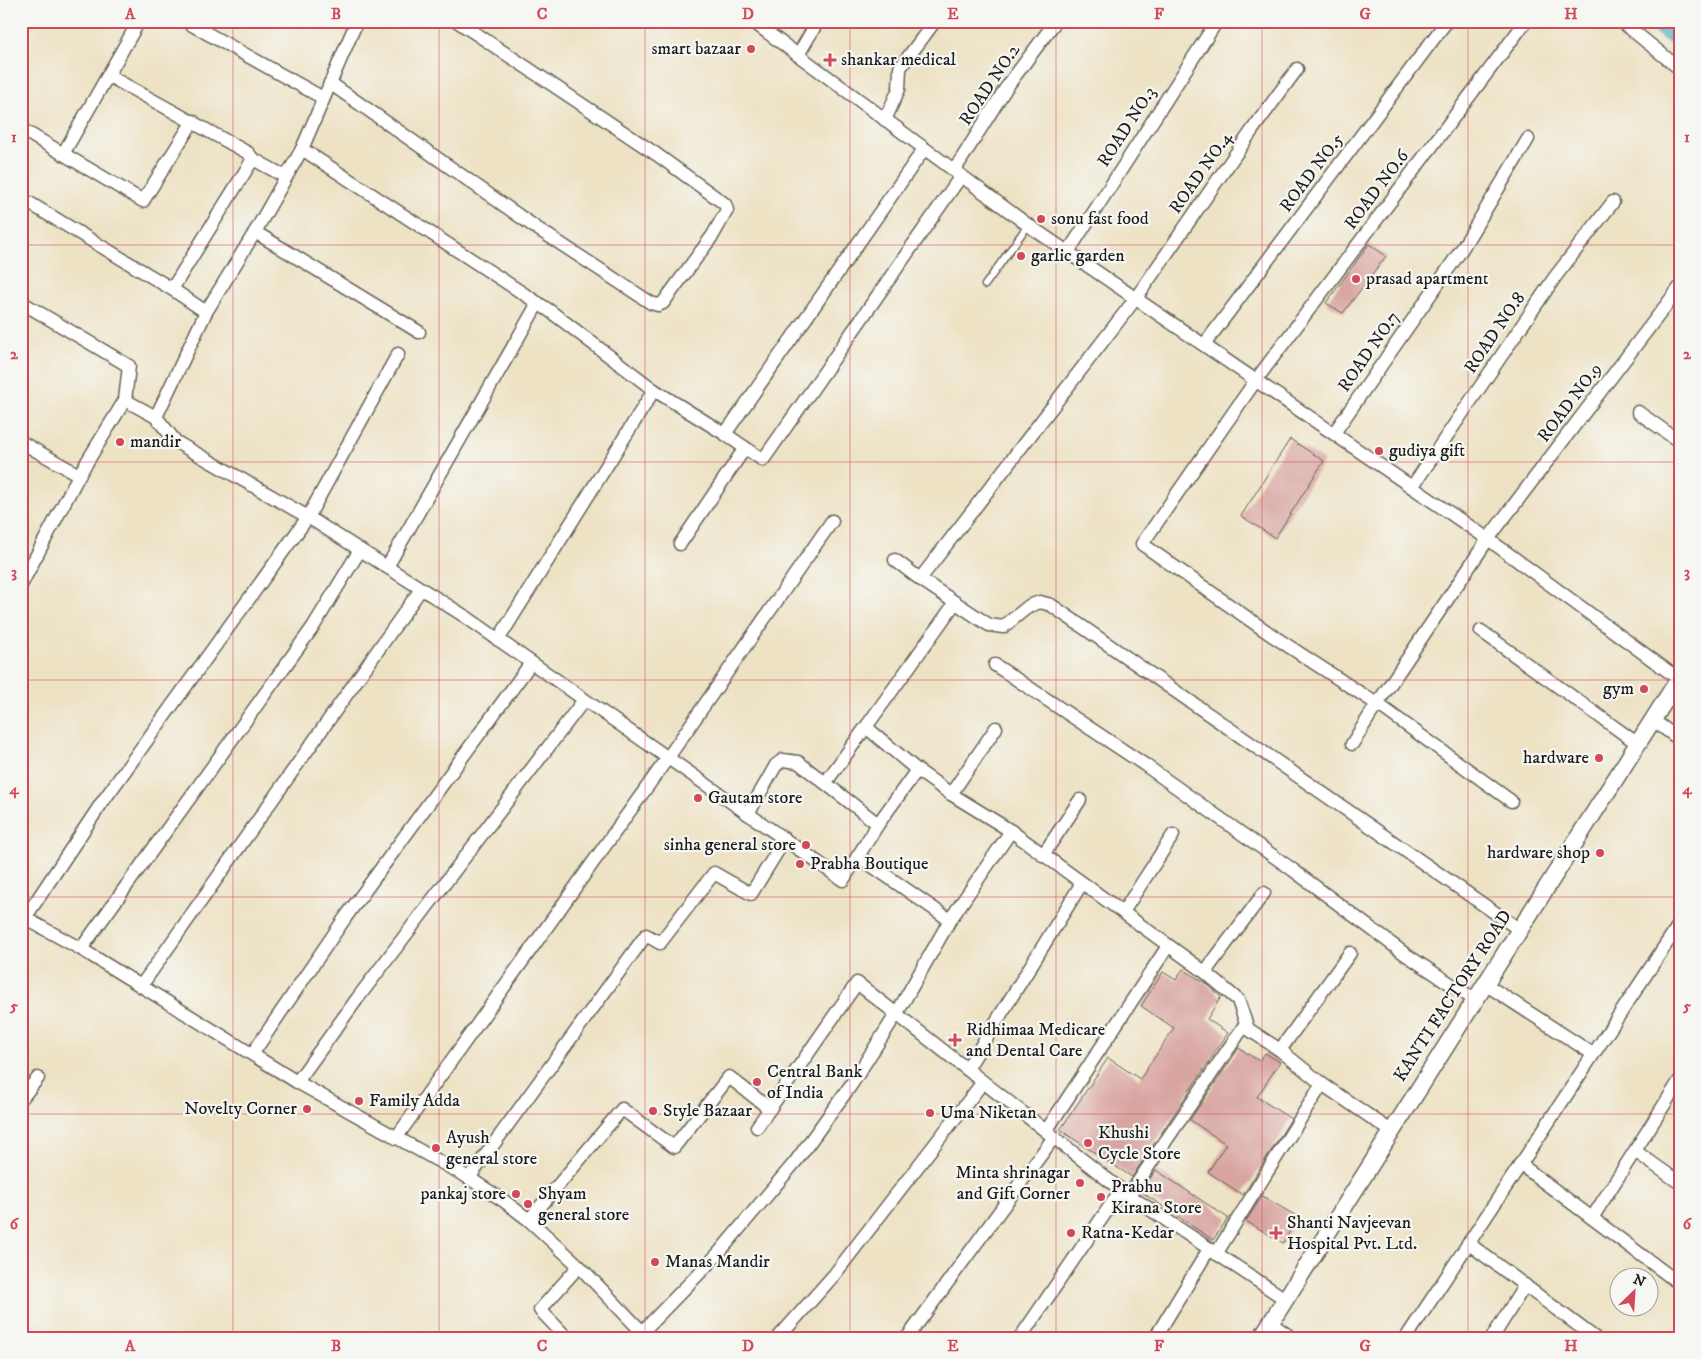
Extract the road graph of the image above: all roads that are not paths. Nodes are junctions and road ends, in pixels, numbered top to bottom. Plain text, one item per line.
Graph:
1 (138, 21) edge
2 (185, 21) edge
3 (357, 21) edge
4 (457, 21) edge
5 (752, 21) edge
6 (818, 21) edge
7 (935, 21) edge
8 (1056, 21) edge
9 (1217, 21) edge
10 (1447, 21) edge
11 (1526, 21) edge
12 (1621, 21) edge
13 (798, 55) junction
14 (1297, 69) dead end
15 (1680, 69) edge
16 (109, 76) junction
17 (330, 83) junction
18 (324, 98) junction
19 (885, 120) junction
20 (193, 122) junction
21 (21, 129) edge
22 (1528, 139) dead end
23 (302, 149) junction
24 (924, 149) junction
25 (63, 154) junction
26 (253, 159) junction
27 (957, 174) junction
28 (286, 177) junction
29 (21, 198) edge
30 (1612, 202) dead end
31 (1028, 225) junction
32 (255, 232) junction
33 (1068, 252) junction
34 (985, 285) dead end
35 (1680, 287) edge
36 (172, 289) junction
37 (1136, 298) junction
38 (21, 302) edge
39 (538, 303) junction
40 (206, 312) junction
41 (419, 332) dead end
42 (1204, 345) junction
43 (398, 354) dead end
44 (1256, 380) junction
45 (654, 390) junction
46 (125, 400) junction
47 (1638, 412) dead end
48 (156, 417) junction
49 (1334, 433) junction
50 (725, 434) junction
51 (21, 442) edge
52 (1680, 442) edge
53 (745, 448) junction
54 (79, 475) junction
55 (1412, 487) junction
56 (308, 518) junction
57 (832, 521) dead end
58 (1488, 539) junction
59 (680, 544) dead end
60 (360, 550) junction
61 (894, 560) dead end
62 (387, 567) junction
63 (23, 577) edge
64 (920, 579) junction
65 (421, 589) junction
66 (955, 603) junction
67 (1481, 631) dead end
68 (498, 640) junction
69 (531, 663) junction
70 (995, 665) dead end
71 (1679, 678) edge
72 (584, 700) junction
73 (1377, 704) junction
74 (1653, 720) junction
75 (866, 727) junction
76 (996, 728) dead end
77 (1680, 740) edge
78 (1352, 744) dead end
79 (1638, 744) junction
80 (667, 759) junction
81 (917, 770) junction
82 (826, 782) junction
83 (951, 794) junction
84 (1080, 800) dead end
85 (1511, 801) dead end
86 (748, 814) junction
87 (878, 824) junction
88 (1011, 831) junction
89 (1173, 835) dead end
90 (785, 839) junction
91 (1043, 855) junction
92 (858, 856) junction
93 (1082, 883) junction
94 (1264, 893) dead end
95 (1123, 912) junction
96 (23, 917) edge
97 (950, 920) junction
98 (1680, 923) edge
99 (1520, 930) junction
100 (1168, 946) junction
101 (81, 949) junction
102 (1350, 953) dead end
103 (1205, 972) junction
104 (1485, 984) junction
105 (140, 986) junction
106 (1475, 1000) junction
107 (897, 1014) junction
108 (1246, 1023) junction
109 (1280, 1050) junction
110 (252, 1053) junction
111 (1593, 1054) junction
112 (966, 1069) junction
113 (38, 1078) dead end
114 (1680, 1080) edge
115 (297, 1082) junction
116 (983, 1082) junction
117 (1322, 1084) junction
118 (21, 1099) edge
119 (770, 1109) junction
120 (757, 1127) dead end
121 (1391, 1131) junction
122 (1050, 1134) junction
123 (396, 1138) junction
124 (1635, 1151) junction
125 (1520, 1164) junction
126 (469, 1178) junction
127 (1680, 1184) edge
128 (1125, 1193) junction
129 (1592, 1218) junction
130 (529, 1220) junction
131 (1468, 1243) junction
132 (1213, 1251) junction
133 (579, 1266) junction
134 (1680, 1284) edge
135 (1525, 1285) junction
136 (1285, 1299) junction
137 (1270, 1323) junction
138 (645, 1335) edge
139 (1591, 1336) edge
140 (567, 1338) edge
141 (778, 1338) edge
142 (907, 1338) edge
143 (1020, 1338) edge
144 (1155, 1338) edge
145 (1261, 1338) edge
146 (1292, 1338) edge
147 (1406, 1338) edge
148 (1492, 1338) edge

1 - 16 street
2 - 18 street
3 - 17 street
4 - 17 street
5 - 13 street
6 - 13 street
7 - 19 street
8 - 27 street, ROAD NO.2
9 - 33 street, ROAD NO.3
10 - 42 street, ROAD NO.5
11 - 44 street, ROAD NO.6
12 - 15 street
13 - 19 street
14 - 37 street, ROAD NO.4
16 - 20 street
16 - 25 street
17 - 18 street
18 - 23 street
19 - 24 street
20 - 25 street
20 - 26 street
21 - 25 street
22 - 49 street, ROAD NO.7
23 - 28 street
23 - 39 street
24 - 27 street
24 - 50 street
26 - 28 street
26 - 36 street
27 - 31 street
27 - 53 street, ROAD NO.2
28 - 32 street
29 - 36 street
30 - 55 street, ROAD NO.8
31 - 33 street
31 - 34 lane
32 - 40 street
32 - 41 street
33 - 37 street
35 - 58 street, ROAD NO.9
36 - 40 street
37 - 42 street
37 - 64 street, ROAD NO.4
38 - 46 street
39 - 45 street
39 - 62 street
40 - 48 street
42 - 44 street
43 - 56 street
44 - 49 street
44 - 73 street, ROAD NO.6
45 - 50 street
45 - 68 street
46 - 48 street
46 - 54 street
47 - 52 street
48 - 56 street
49 - 55 street
50 - 53 street
51 - 54 street
53 - 59 street
54 - 63 street
55 - 58 street
56 - 60 street
56 - 96 street
57 - 80 street
58 - 71 street
58 - 73 street, ROAD NO.9
60 - 62 street
60 - 101 street
61 - 64 street
62 - 65 street
64 - 66 street
65 - 68 street
65 - 105 street
66 - 75 street
66 - 99 street
67 - 79 street
68 - 69 street
69 - 72 street
69 - 110 street
70 - 106 street
71 - 74 street, KANTI FACTORY ROAD
72 - 80 street
72 - 115 street
73 - 78 street, ROAD NO.9
73 - 85 street
74 - 77 street
74 - 79 street, KANTI FACTORY ROAD
75 - 81 street
75 - 82 street
76 - 83 street
79 - 99 street, KANTI FACTORY ROAD
80 - 86 street
80 - 123 street
81 - 83 street
81 - 87 street
82 - 86 street
82 - 87 street
83 - 88 street
84 - 91 street
86 - 90 street
87 - 92 street
88 - 91 street
88 - 97 street
89 - 95 street
90 - 92 street
90 - 126 street
91 - 93 street
92 - 97 street
93 - 95 street
93 - 112 street
94 - 103 street
95 - 100 street
96 - 101 street
97 - 107 street
98 - 111 street
99 - 104 street, KANTI FACTORY ROAD
100 - 103 street
100 - 122 street
101 - 105 street
102 - 109 street
103 - 108 street
104 - 106 street, KANTI FACTORY ROAD
104 - 111 street
105 - 110 street
106 - 121 street, KANTI FACTORY ROAD
107 - 112 street
107 - 119 street
107 - 138 street
108 - 109 street
108 - 128 street
109 - 117 street
110 - 115 street
111 - 125 street
112 - 116 street
113 - 118 street
114 - 124 street
115 - 123 street
116 - 122 street
116 - 141 street
117 - 121 street
117 - 132 street
119 - 120 street
119 - 130 street
121 - 136 street, KANTI FACTORY ROAD
122 - 128 street
122 - 142 street
123 - 126 street
124 - 127 street
124 - 129 street
125 - 129 street
125 - 131 street
126 - 130 street
128 - 132 street
128 - 143 street
129 - 134 street
130 - 133 street
131 - 135 street
131 - 147 street
132 - 136 street
132 - 144 street
133 - 138 street
133 - 140 street
135 - 139 street
135 - 148 street
136 - 137 street, KANTI FACTORY ROAD
137 - 145 street, KANTI FACTORY ROAD
137 - 146 street

